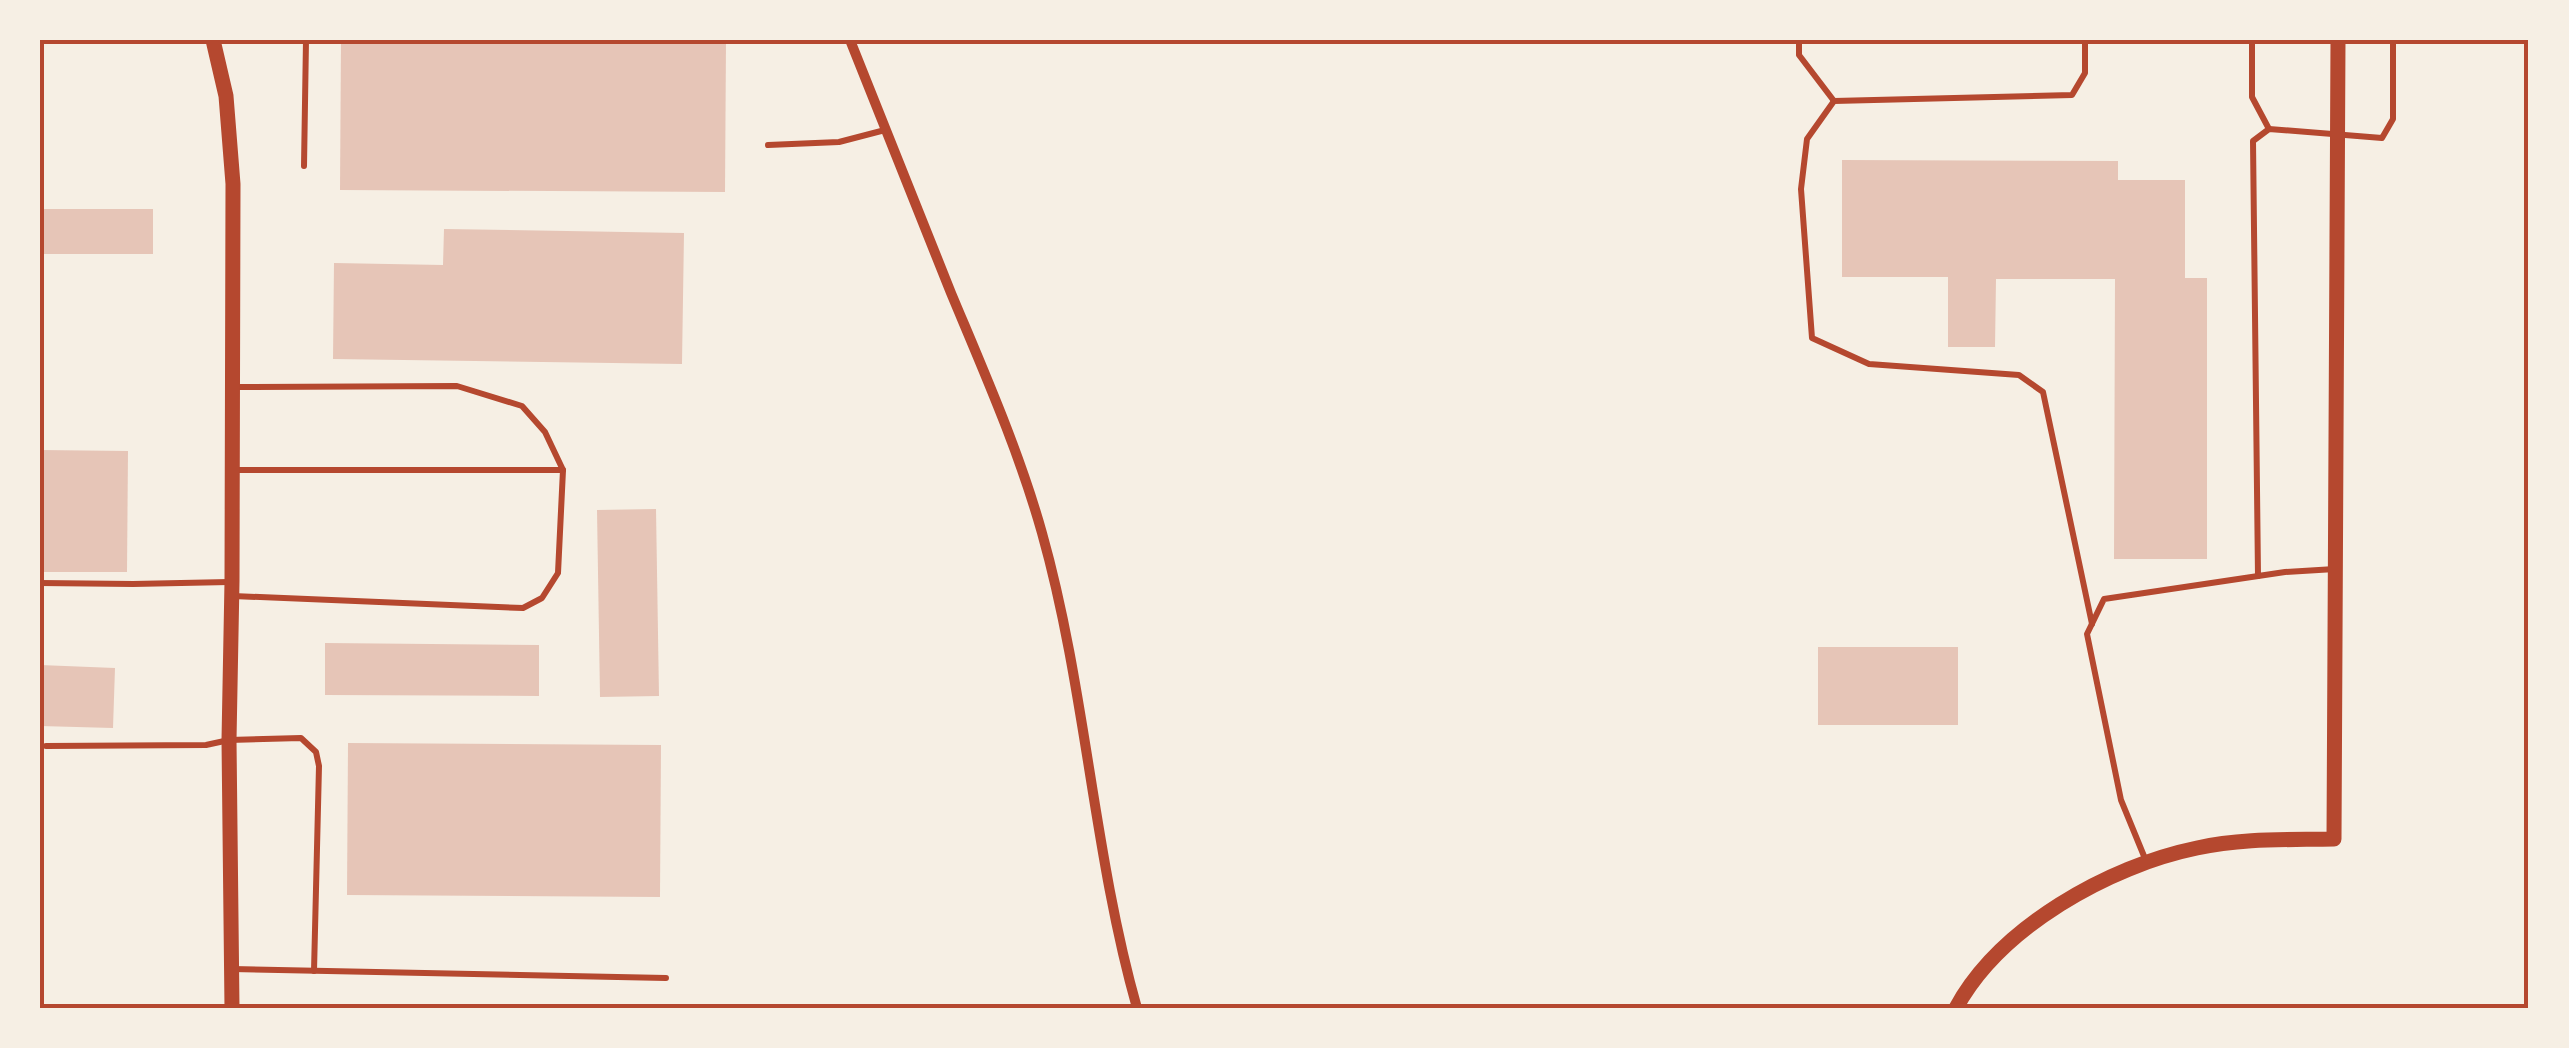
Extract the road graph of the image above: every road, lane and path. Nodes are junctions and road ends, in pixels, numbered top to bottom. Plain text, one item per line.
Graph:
1 (212, 40) edge
2 (306, 40) edge
3 (850, 40) edge
4 (1799, 40) edge
5 (2085, 40) edge
6 (2252, 40) edge
7 (2338, 40) edge
8 (2393, 40) edge
9 (1834, 100) junction
10 (886, 129) junction
11 (2270, 130) junction
12 (2337, 134) junction
13 (768, 145) dead end
14 (304, 166) dead end
15 (232, 386) junction
16 (232, 470) junction
17 (563, 470) junction
18 (2336, 568) junction
19 (2258, 576) junction
20 (40, 584) edge
21 (232, 589) junction
22 (2092, 624) junction
23 (228, 740) junction
24 (46, 746) dead end
25 (2146, 863) junction
26 (231, 969) junction
27 (314, 970) junction
28 (666, 978) dead end
29 (232, 1008) edge
30 (1137, 1008) edge
31 (1956, 1008) edge

1 - 15 street
2 - 14 lane
3 - 10 street
4 - 9 lane
5 - 9 lane
6 - 11 lane
7 - 12 street
8 - 12 lane
9 - 22 lane
10 - 13 lane
10 - 30 street
11 - 12 lane
11 - 19 lane
12 - 18 street
15 - 16 street
15 - 17 lane
16 - 17 lane
16 - 21 street
17 - 21 lane
18 - 19 lane
18 - 25 street
19 - 22 lane
20 - 21 lane
21 - 23 street
22 - 25 lane
23 - 24 lane
23 - 26 street
23 - 27 lane
25 - 31 street
26 - 27 lane
26 - 29 street
27 - 28 lane

